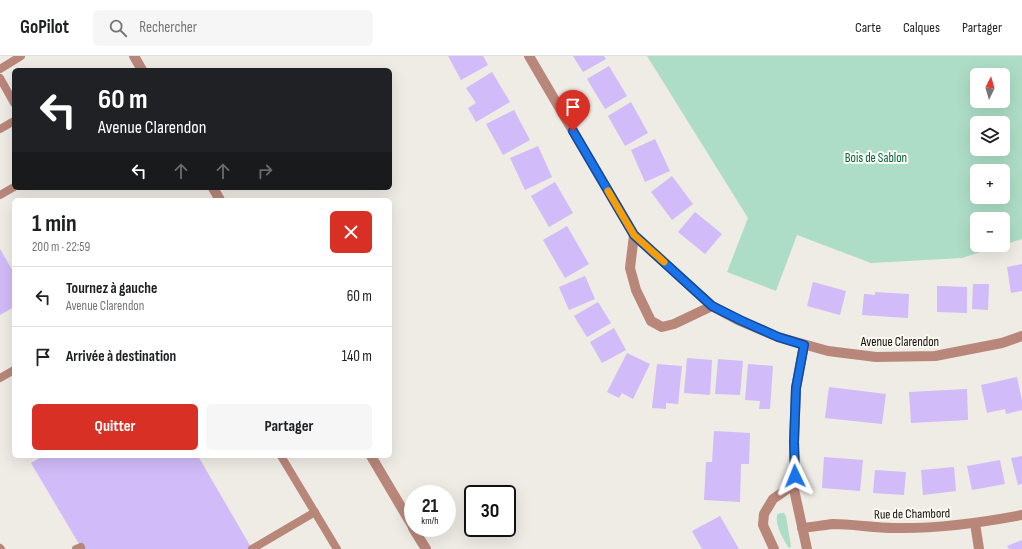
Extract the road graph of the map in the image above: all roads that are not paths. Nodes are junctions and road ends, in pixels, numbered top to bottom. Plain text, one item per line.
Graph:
1 (21, 56) edge
2 (134, 56) edge
3 (529, 56) edge
4 (141, 68) edge
5 (0, 69) edge
6 (0, 78) edge
7 (12, 99) edge
8 (12, 122) edge
9 (0, 129) edge
10 (12, 188) edge
11 (0, 194) edge
12 (634, 235) junction
13 (712, 306) junction
14 (1022, 336) edge
15 (804, 345) junction
16 (12, 371) edge
17 (0, 378) edge
18 (282, 458) edge
19 (372, 458) edge
20 (793, 485) junction
21 (315, 512) junction
22 (404, 513) edge
23 (1022, 515) edge
24 (975, 523) junction
25 (802, 528) junction
26 (419, 537) edge
27 (252, 549) edge
28 (337, 549) edge
29 (426, 549) edge
30 (774, 549) edge
31 (807, 549) edge
32 (979, 549) edge

1 - 5 lane
2 - 4 street
3 - 12 street, Avenue Clarendon
6 - 7 lane
8 - 9 lane
10 - 11 lane
12 - 13 street, Avenue Clarendon
12 - 13 street
13 - 15 street, Avenue Clarendon
14 - 15 street, Avenue Clarendon
15 - 20 street
16 - 17 lane
18 - 21 lane
19 - 22 street
20 - 25 street
20 - 30 street
21 - 27 lane
21 - 28 lane
23 - 24 street, Rue de Chambord
24 - 25 street, Rue de Chambord
24 - 32 street
25 - 31 street
26 - 29 street

